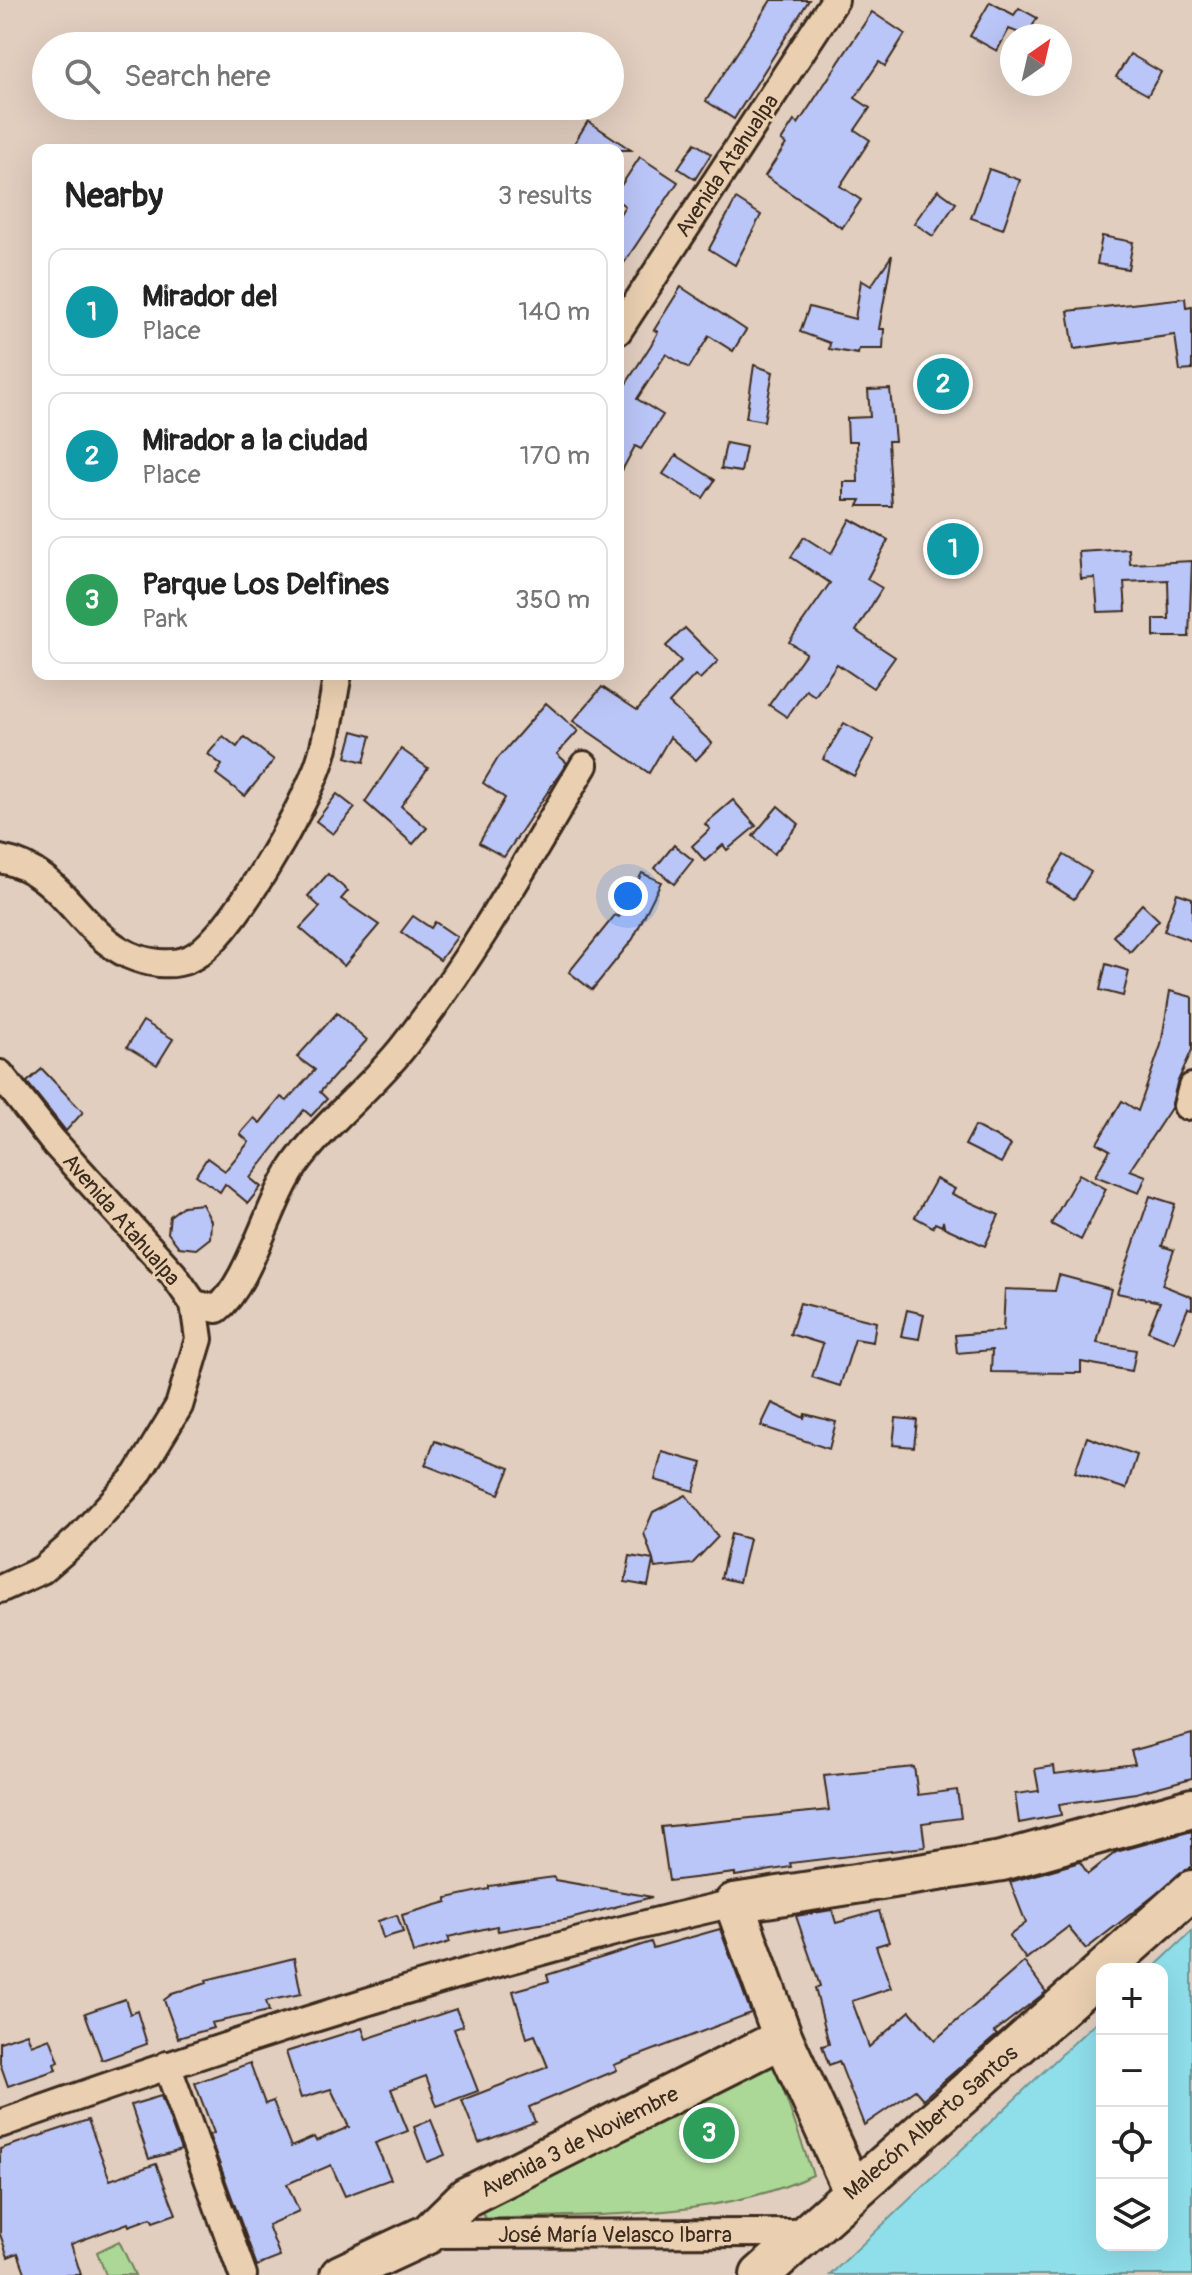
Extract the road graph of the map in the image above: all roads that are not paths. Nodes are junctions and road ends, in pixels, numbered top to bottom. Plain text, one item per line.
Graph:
1 (835, 0) edge
2 (624, 322) edge
3 (337, 680) edge
4 (584, 765) dead end
5 (0, 859) edge
6 (0, 1074) edge
7 (194, 1304) junction
8 (0, 1589) edge
9 (1192, 1808) edge
10 (1192, 1890) edge
11 (734, 1903) junction
12 (1111, 1963) edge
13 (1096, 1976) edge
14 (783, 2038) junction
15 (167, 2065) junction
16 (0, 2124) edge
17 (853, 2191) junction
18 (803, 2233) junction
19 (428, 2234) junction
20 (243, 2275) edge
21 (340, 2275) edge
22 (760, 2275) edge

1 - 2 street, Avenida Atahualpa
3 - 5 street
4 - 7 street
6 - 7 street, Avenida Atahualpa
7 - 8 street, Avenida Atahualpa
9 - 11 main road
10 - 12 main road, Malecón Alberto Santos
11 - 14 main road
11 - 15 street
13 - 17 main road, Malecón Alberto Santos
14 - 17 main road
14 - 19 main road, Avenida 3 de Noviembre
15 - 16 street
15 - 20 street
17 - 18 main road, Malecón Alberto Santos
18 - 19 street, José María Velasco Ibarra
18 - 22 main road, Malecón Alberto Santos
19 - 21 main road, Avenida 3 de Noviembre

